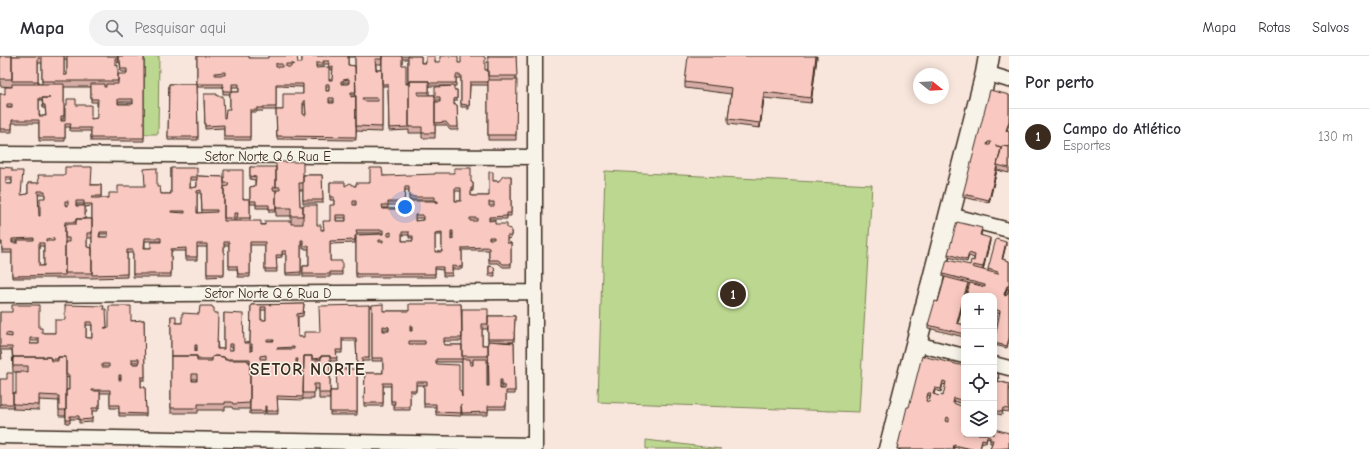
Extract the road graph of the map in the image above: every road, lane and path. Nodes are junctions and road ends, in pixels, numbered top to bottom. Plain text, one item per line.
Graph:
1 (535, 56) edge
2 (987, 65) edge
3 (1009, 80) edge
4 (0, 154) edge
5 (535, 157) junction
6 (950, 215) junction
7 (1009, 230) edge
8 (535, 292) junction
9 (0, 294) edge
10 (917, 344) junction
11 (961, 355) edge
12 (997, 365) edge
13 (1009, 368) edge
14 (0, 436) edge
15 (535, 447) edge
16 (889, 449) edge

1 - 5 street
2 - 3 street
2 - 6 street
4 - 5 street, Setor Norte Q 6 Rua E
5 - 8 street
6 - 7 street
6 - 10 street
8 - 9 street, Setor Norte Q 6 Rua D
8 - 15 street
10 - 11 street
10 - 16 street
12 - 13 street
14 - 15 street

